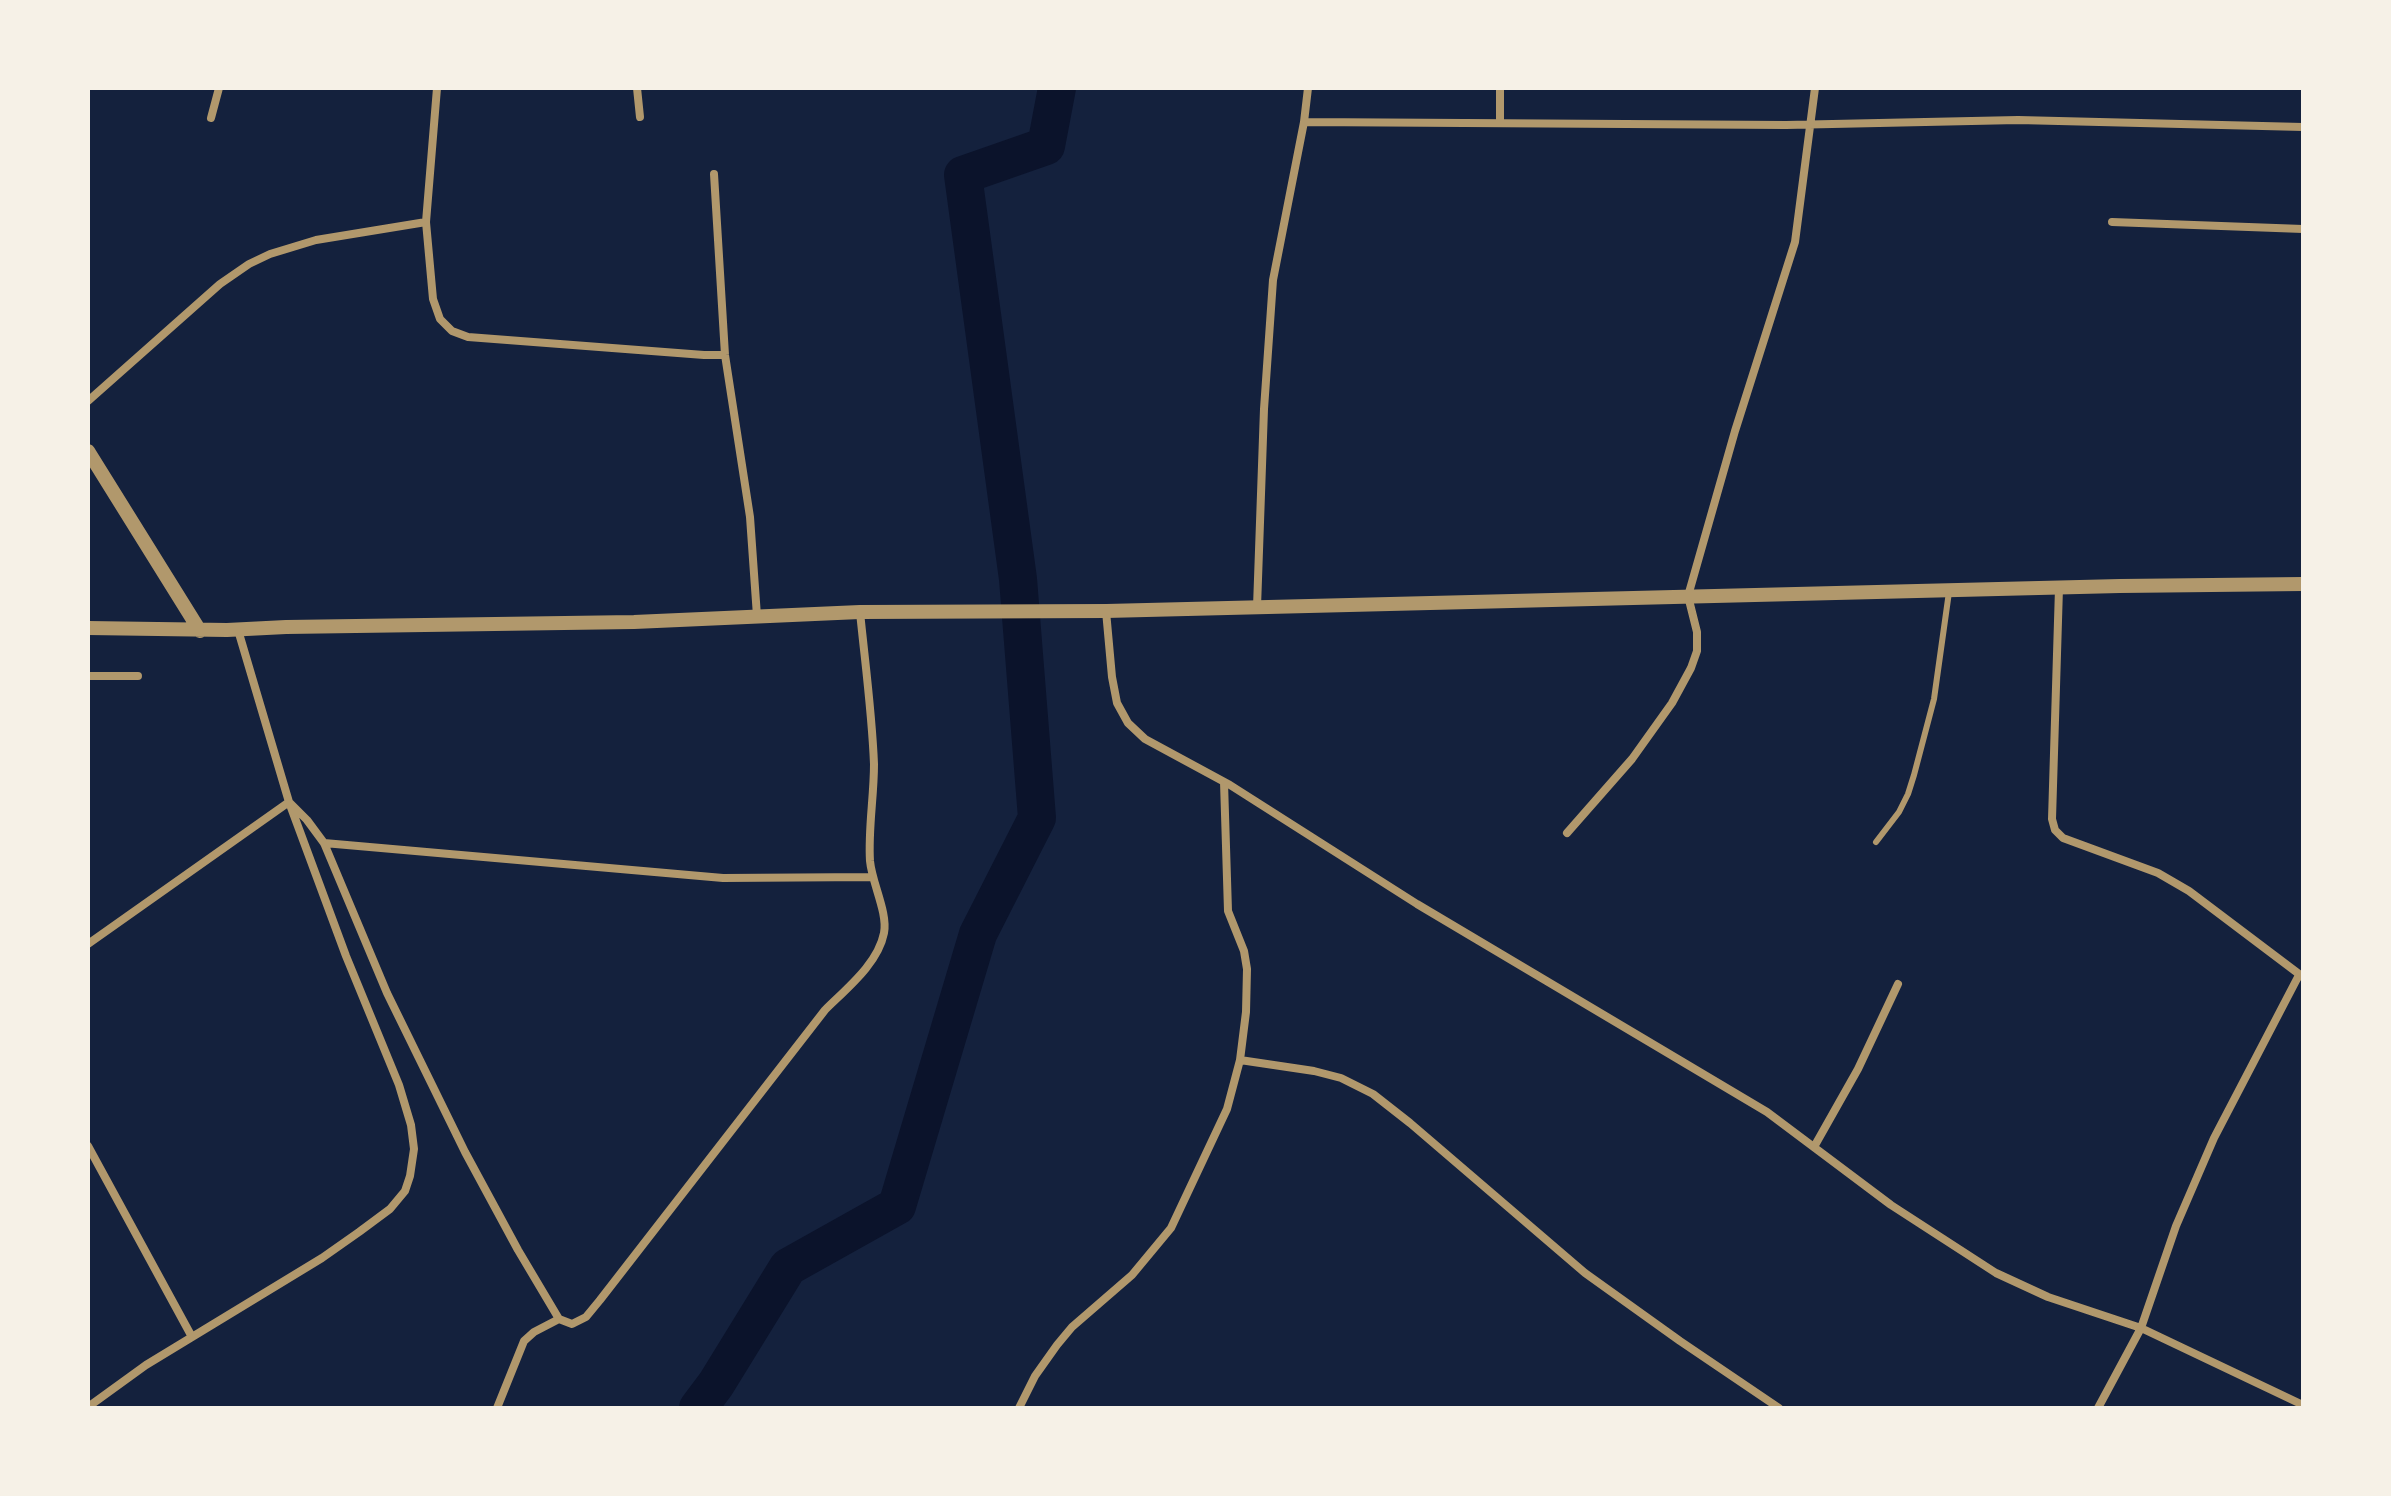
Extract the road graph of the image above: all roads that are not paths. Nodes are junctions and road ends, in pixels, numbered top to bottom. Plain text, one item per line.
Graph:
1 (219, 88) edge
2 (437, 88) edge
3 (637, 88) edge
4 (1308, 88) edge
5 (1500, 88) edge
6 (1815, 88) edge
7 (640, 117) dead end
8 (211, 118) dead end
9 (1304, 122) junction
10 (1500, 123) junction
11 (1812, 124) junction
12 (2303, 127) edge
13 (714, 174) dead end
14 (426, 222) junction
15 (2112, 222) dead end
16 (2303, 229) edge
17 (725, 355) junction
18 (88, 401) edge
19 (88, 451) edge
20 (2303, 584) edge
21 (2059, 588) junction
22 (1949, 590) junction
23 (1688, 596) junction
24 (1257, 607) junction
25 (1106, 611) junction
26 (860, 612) junction
27 (757, 616) junction
28 (88, 628) edge
29 (238, 630) junction
30 (200, 631) junction
31 (88, 676) edge
32 (138, 676) dead end
33 (1224, 782) junction
34 (289, 802) junction
35 (1567, 833) dead end
36 (1876, 842) dead end
37 (324, 843) junction
38 (872, 877) junction
39 (88, 944) edge
40 (2301, 976) edge
41 (1898, 984) dead end
42 (1240, 1060) junction
43 (88, 1146) edge
44 (1814, 1147) junction
45 (559, 1319) junction
46 (2141, 1328) junction
47 (192, 1337) junction
48 (2303, 1405) edge
49 (88, 1407) edge
50 (497, 1408) edge
51 (1019, 1408) edge
52 (1779, 1408) edge
53 (2098, 1408) edge

1 - 8 street
2 - 14 street
3 - 7 street
4 - 9 street
5 - 10 street
6 - 11 street
9 - 10 street
9 - 24 street
10 - 11 street
11 - 12 street
11 - 23 street
13 - 17 street
14 - 17 street
14 - 18 street
15 - 16 street
17 - 27 street
19 - 30 street
20 - 21 street
21 - 22 street
21 - 40 street
22 - 23 street
22 - 36 lane
23 - 24 street
23 - 35 street
24 - 25 street
25 - 26 street
25 - 33 street
26 - 27 street
26 - 38 street
27 - 29 street
28 - 30 street
29 - 30 street
29 - 34 street
31 - 32 street
33 - 42 street
33 - 44 street
34 - 37 street
34 - 39 street
34 - 47 street
37 - 38 street
37 - 45 street
38 - 45 street
40 - 46 street
41 - 44 street
42 - 51 street
42 - 52 street
43 - 47 street
44 - 46 street
45 - 50 street
46 - 48 street
46 - 53 street
47 - 49 street

